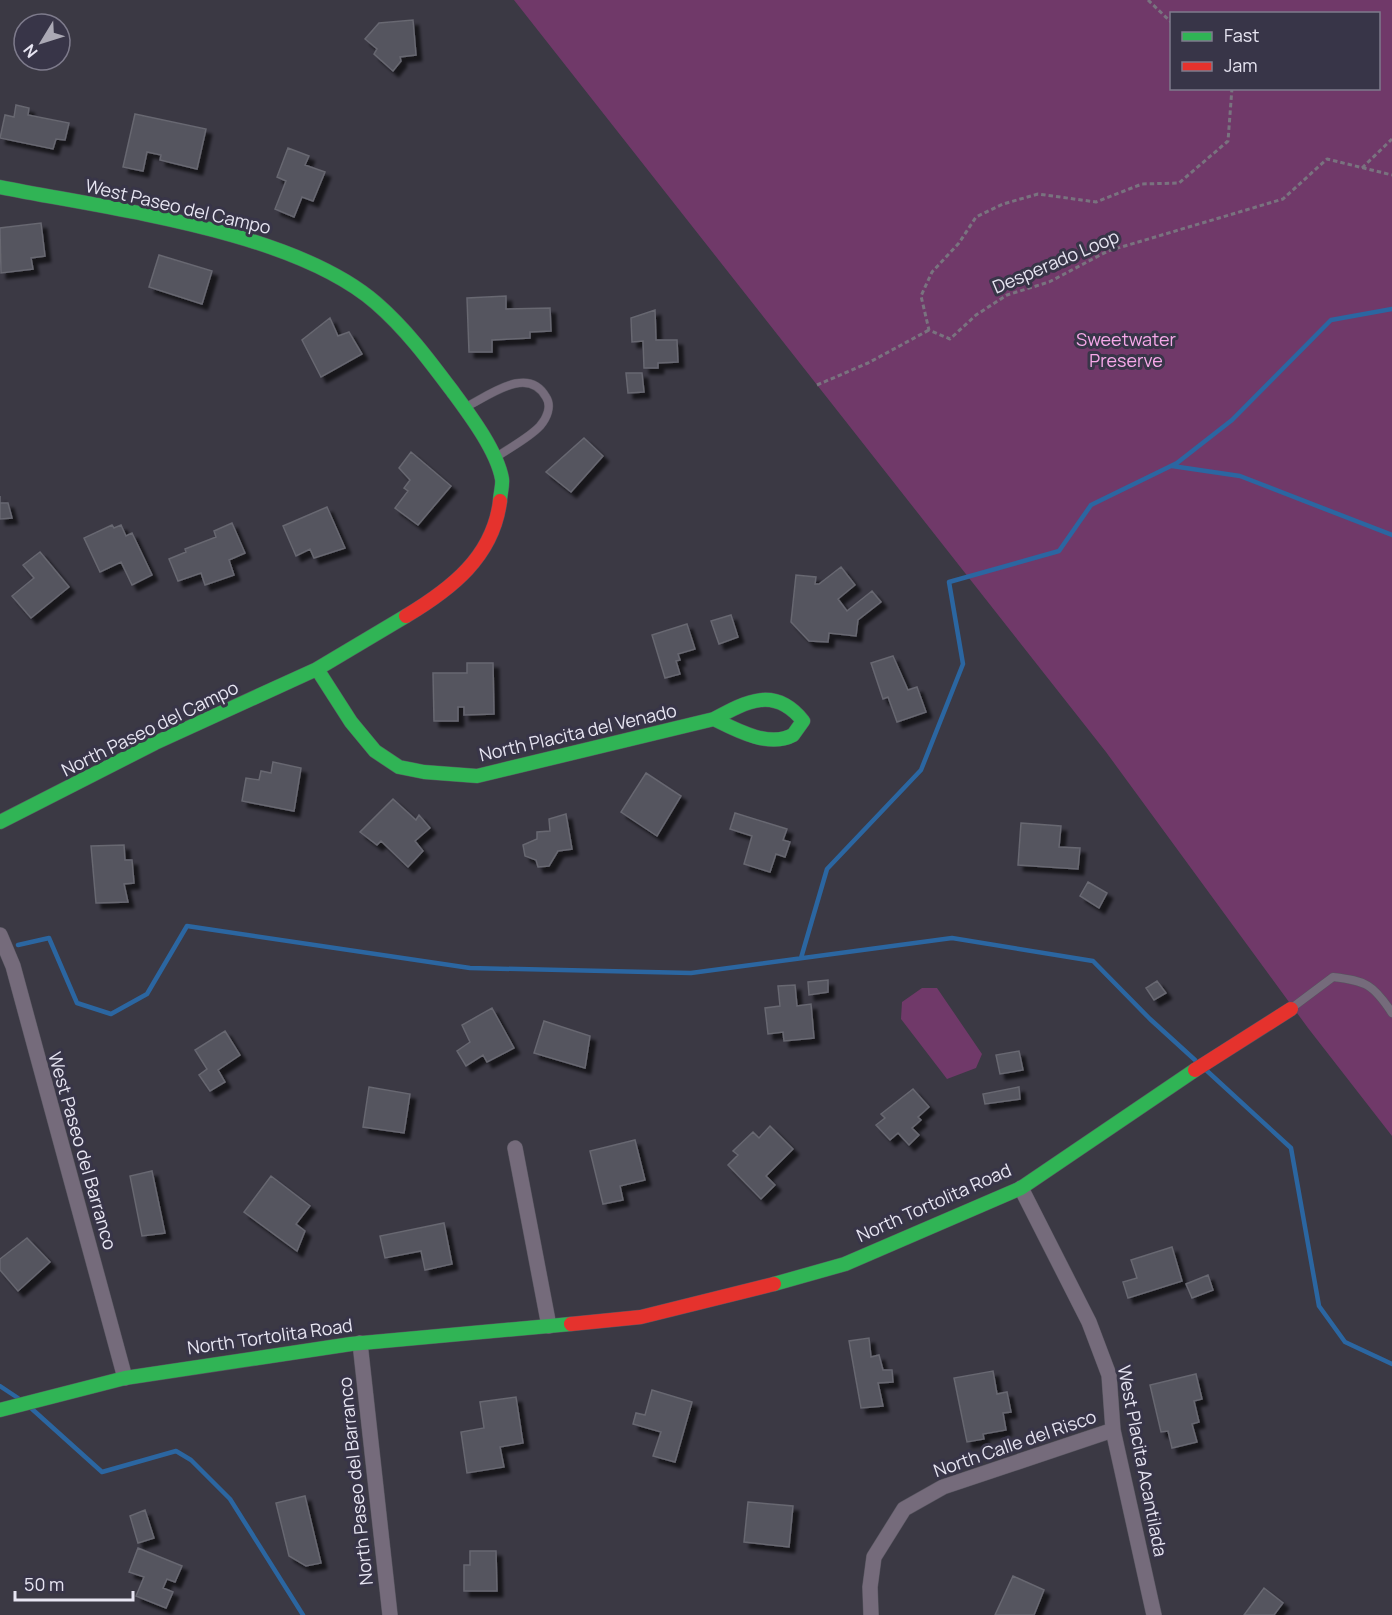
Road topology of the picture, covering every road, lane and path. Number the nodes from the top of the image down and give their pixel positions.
1 (1148, 0) edge
2 (1170, 21) edge
3 (1232, 90) edge
4 (1392, 139) edge
5 (1362, 168) junction
6 (1392, 175) edge
7 (0, 187) edge
8 (929, 330) junction
9 (817, 385) dead end
10 (465, 407) junction
11 (494, 459) junction
12 (317, 669) junction
13 (714, 719) junction
14 (0, 822) edge
15 (0, 934) edge
16 (1290, 1008) joint
17 (1392, 1013) edge
18 (515, 1148) dead end
19 (1021, 1188) junction
20 (549, 1326) junction
21 (360, 1343) junction
22 (125, 1378) junction
23 (0, 1410) edge
24 (1113, 1430) junction
25 (390, 1615) edge
26 (871, 1615) edge
27 (1154, 1615) edge

1 - 2 path
3 - 8 path
4 - 5 path
5 - 6 path, Desperado Loop
5 - 8 path, Desperado Loop
7 - 10 street, West Paseo del Campo
8 - 9 path
10 - 11 street, West Paseo del Campo
10 - 11 lane
11 - 12 street, West Paseo del Campo
12 - 13 street, North Placita del Venado
12 - 14 street, North Paseo del Campo
13 - 13 street, North Placita del Venado
15 - 22 street, West Paseo del Barranco
16 - 17 lane
16 - 19 street, North Tortolita Road
18 - 20 street
19 - 20 street, North Tortolita Road
19 - 24 street, West Placita Acantilada
20 - 21 street, North Tortolita Road
21 - 22 street, North Tortolita Road
21 - 25 street, North Paseo del Barranco
22 - 23 street, North Tortolita Road
24 - 26 street, North Calle del Risco
24 - 27 street, West Placita Acantilada

